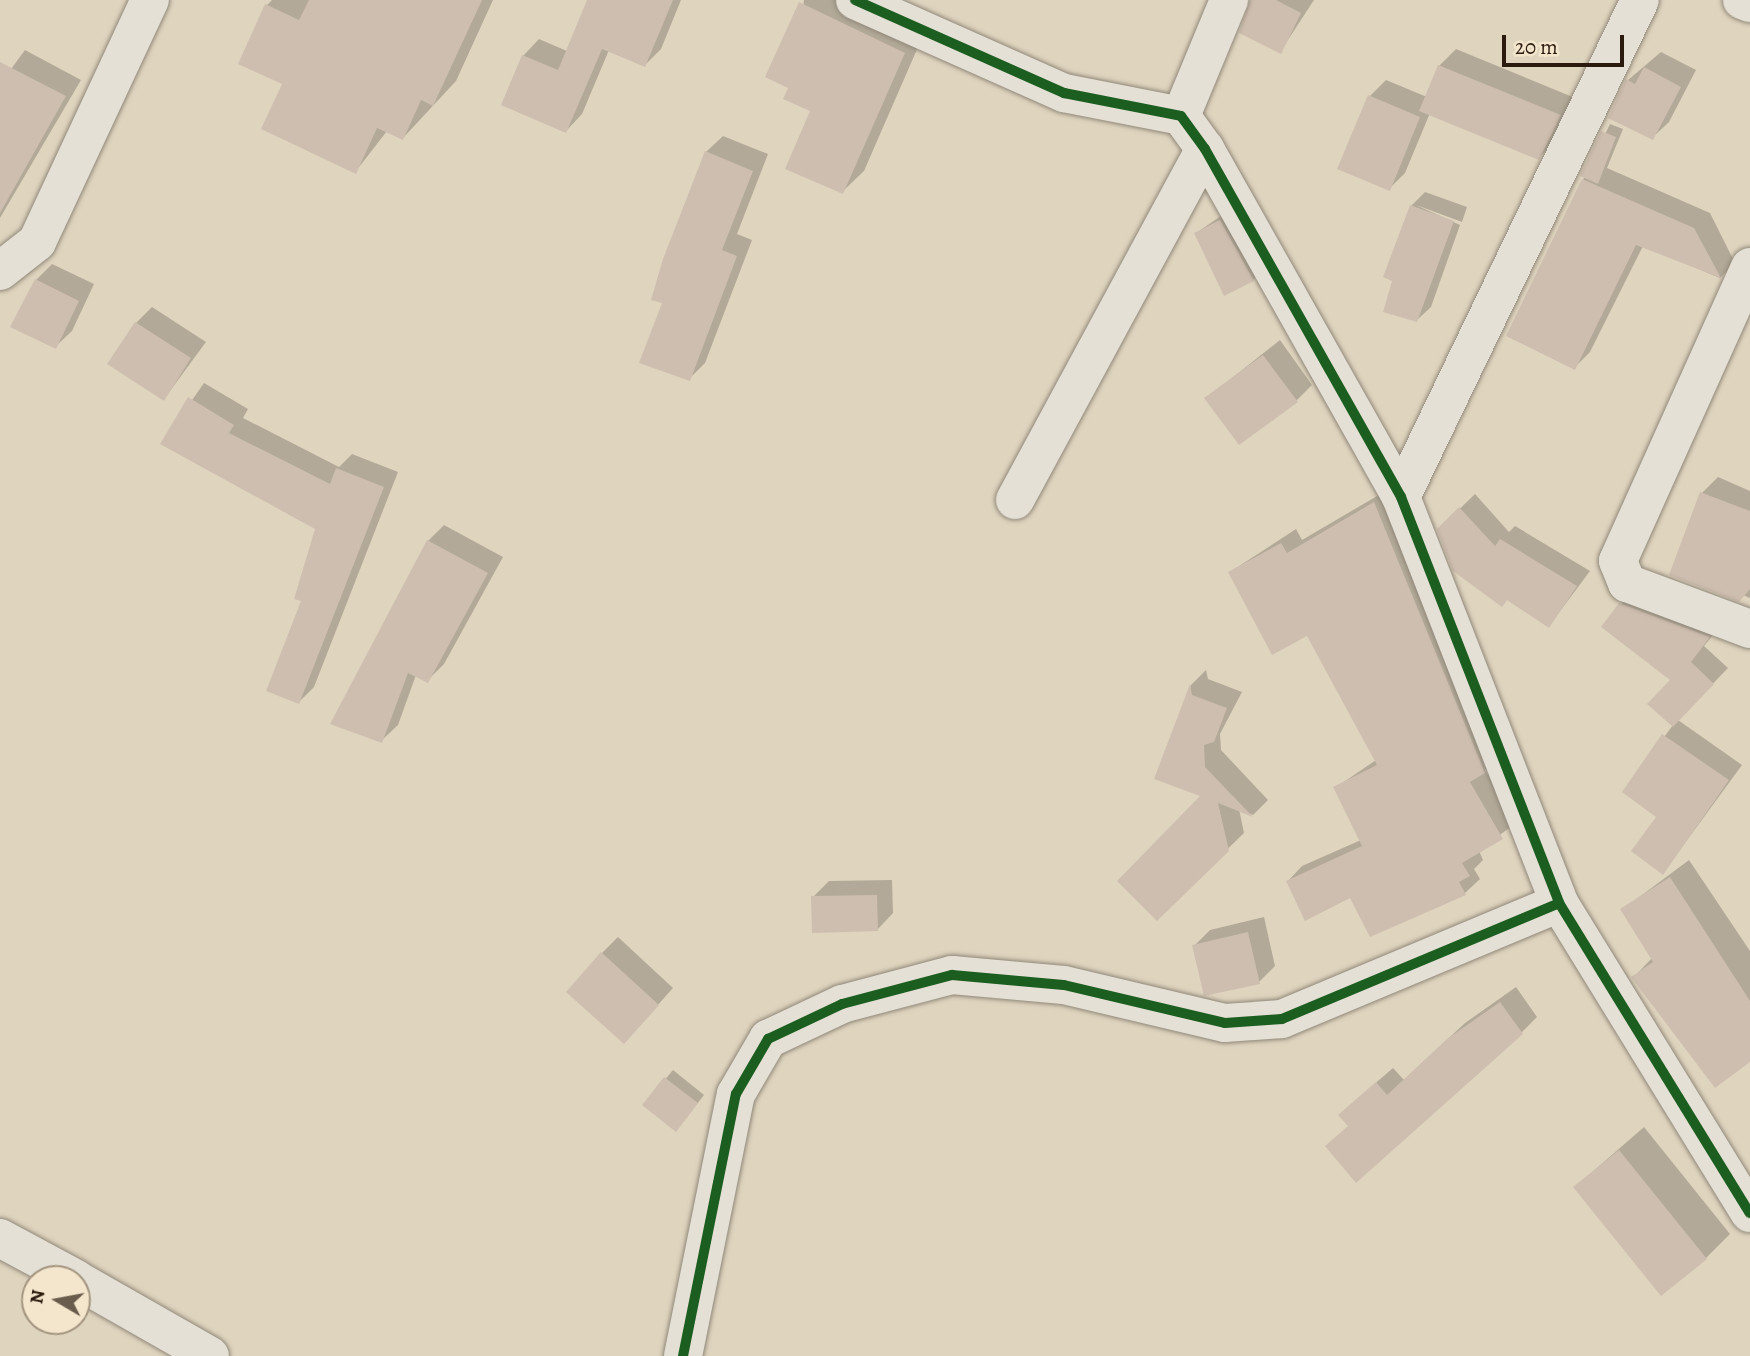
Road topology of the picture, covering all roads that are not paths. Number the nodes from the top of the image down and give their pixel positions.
1 (150, 0) edge
2 (855, 0) edge
3 (1229, 0) edge
4 (1640, 0) edge
5 (1742, 0) edge
6 (1750, 3) edge
7 (1181, 116) junction
8 (1205, 149) junction
9 (1750, 267) edge
10 (0, 271) edge
11 (1401, 497) junction
12 (1015, 500) dead end
13 (1750, 629) edge
14 (1559, 903) junction
15 (1750, 1213) edge
16 (0, 1238) edge
17 (50, 1265) edge
18 (91, 1288) edge
19 (209, 1356) edge
20 (682, 1356) edge

1 - 10 street
2 - 7 street
3 - 7 street
4 - 11 street
5 - 6 street
7 - 8 street
8 - 11 street
8 - 12 street
9 - 13 street
11 - 14 street
14 - 15 street
14 - 20 street
16 - 17 street
18 - 19 street

